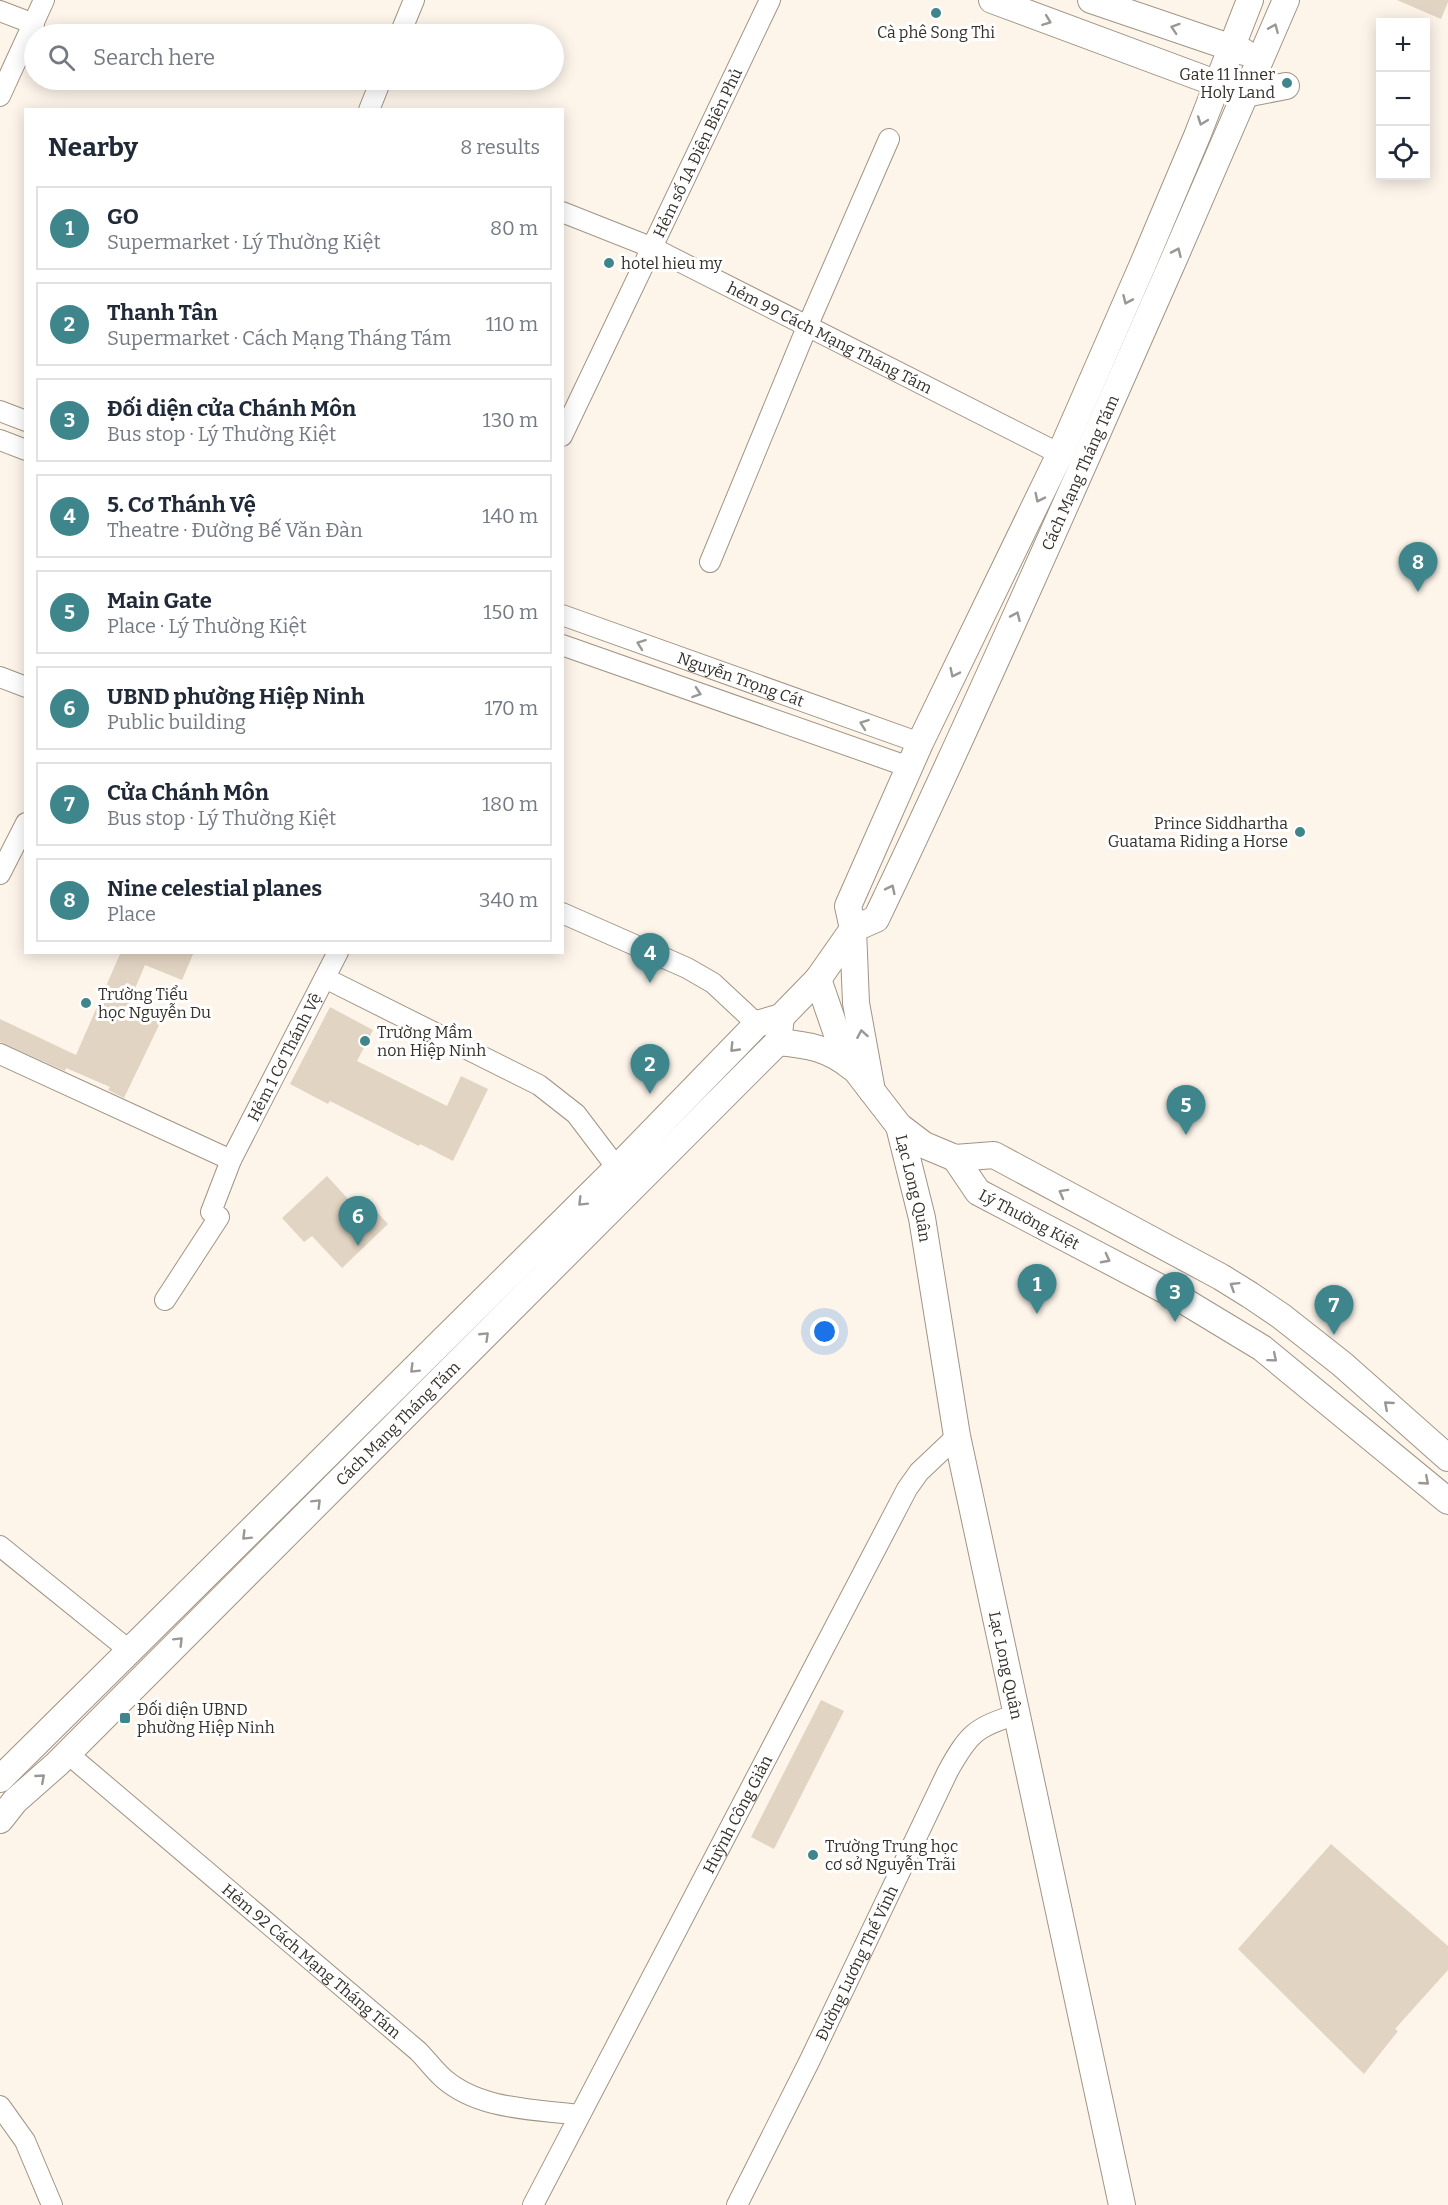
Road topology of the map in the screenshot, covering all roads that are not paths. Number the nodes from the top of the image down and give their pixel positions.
1 (44, 0) edge
2 (414, 0) edge
3 (771, 0) edge
4 (992, 0) edge
5 (1091, 0) edge
6 (1250, 0) edge
7 (1286, 0) edge
8 (0, 11) edge
9 (34, 24) joint
10 (404, 24) edge
11 (24, 45) edge
12 (1230, 46) junction
13 (1261, 59) junction
14 (1216, 84) junction
15 (377, 90) edge
16 (1245, 94) junction
17 (0, 96) edge
18 (370, 108) edge
19 (890, 139) dead end
20 (564, 213) edge
21 (652, 248) junction
22 (807, 327) junction
23 (0, 411) edge
24 (24, 420) edge
25 (564, 432) edge
26 (0, 440) edge
27 (24, 449) edge
28 (1060, 454) junction
29 (710, 562) dead end
30 (564, 616) edge
31 (969, 642) junction
32 (564, 646) edge
33 (999, 655) junction
34 (0, 677) edge
35 (24, 686) edge
36 (915, 755) junction
37 (949, 767) junction
38 (24, 827) edge
39 (0, 874) edge
40 (564, 914) edge
41 (853, 929) junction
42 (337, 954) edge
43 (325, 978) junction
44 (818, 979) junction
45 (772, 1028) junction
46 (0, 1054) edge
47 (855, 1069) junction
48 (872, 1092) junction
49 (898, 1126) junction
50 (955, 1158) junction
51 (231, 1160) junction
52 (617, 1168) junction
53 (165, 1300) dead end
54 (957, 1436) junction
55 (1448, 1458) edge
56 (1448, 1501) edge
57 (0, 1546) edge
58 (129, 1651) junction
59 (1016, 1715) junction
60 (67, 1753) junction
61 (0, 1779) edge
62 (5, 1804) edge
63 (0, 2106) edge
64 (579, 2115) junction
65 (52, 2205) edge
66 (533, 2205) edge
67 (737, 2205) edge
68 (1122, 2205) edge

1 - 9 street
2 - 10 street
3 - 21 street, Hẻm số 1A Điện Biên Phủ
4 -> 14 main road
12 -> 5 main road
6 - 12 main road, Cách Mạng Tháng Tám
13 -> 7 main road, Cách Mạng Tháng Tám
8 - 9 street
11 - 17 street
12 - 13 main road
12 - 14 main road, Cách Mạng Tháng Tám
13 - 16 main road, Cách Mạng Tháng Tám
13 - 16 main road
14 - 16 main road
14 -> 28 main road, Cách Mạng Tháng Tám
15 - 18 street
33 -> 16 main road, Cách Mạng Tháng Tám
19 - 22 street
20 - 21 street, hẻm 99 Cách Mạng Tháng Tám
21 - 22 street, hẻm 99 Cách Mạng Tháng Tám
21 - 25 street, Hẻm số 1A Điện Biên Phủ
22 - 28 street, hẻm 99 Cách Mạng Tháng Tám
22 - 29 street
23 - 24 street
26 - 27 street
28 -> 31 main road, Cách Mạng Tháng Tám
36 -> 30 street, Nguyễn Trọng Cát
31 - 33 main road
31 -> 36 main road, Cách Mạng Tháng Tám
32 -> 36 street
33 - 37 main road, Cách Mạng Tháng Tám
34 - 35 street
36 - 37 main road
36 - 41 main road, Cách Mạng Tháng Tám
41 -> 37 main road, Cách Mạng Tháng Tám
38 - 39 street
40 - 45 street
41 - 44 main road, Cách Mạng Tháng Tám
48 -> 41 main road, Lạc Long Quân
42 - 43 street, Hẻm 1 Cơ Thánh Vệ
43 - 51 street, Hẻm 1 Cơ Thánh Vệ
43 - 52 street
44 - 45 main road, Cách Mạng Tháng Tám
44 - 47 main road, Lạc Long Quân
45 - 47 main road
45 -> 52 main road, Cách Mạng Tháng Tám
60 -> 45 main road, Cách Mạng Tháng Tám
46 - 51 street
47 - 48 main road, Lạc Long Quân
48 - 49 main road, Lạc Long Quân
49 - 50 main road, Lạc Long Quân
49 - 54 main road, Lạc Long Quân
55 -> 50 main road
50 -> 56 main road, Lý Thường Kiệt
51 - 53 street, Hẻm 1 Cơ Thánh Vệ
52 -> 58 main road, Cách Mạng Tháng Tám
54 - 59 main road, Lạc Long Quân
54 - 64 street, Huỳnh Công Giản
57 - 58 street
58 - 61 main road, Cách Mạng Tháng Tám
59 - 67 street, Đường Lương Thế Vinh
59 - 68 main road, Lạc Long Quân
62 -> 60 main road, Cách Mạng Tháng Tám
60 - 64 street, Hẻm 92 Cách Mạng Tháng Tám
63 - 65 street
64 - 66 street, Huỳnh Công Giản

